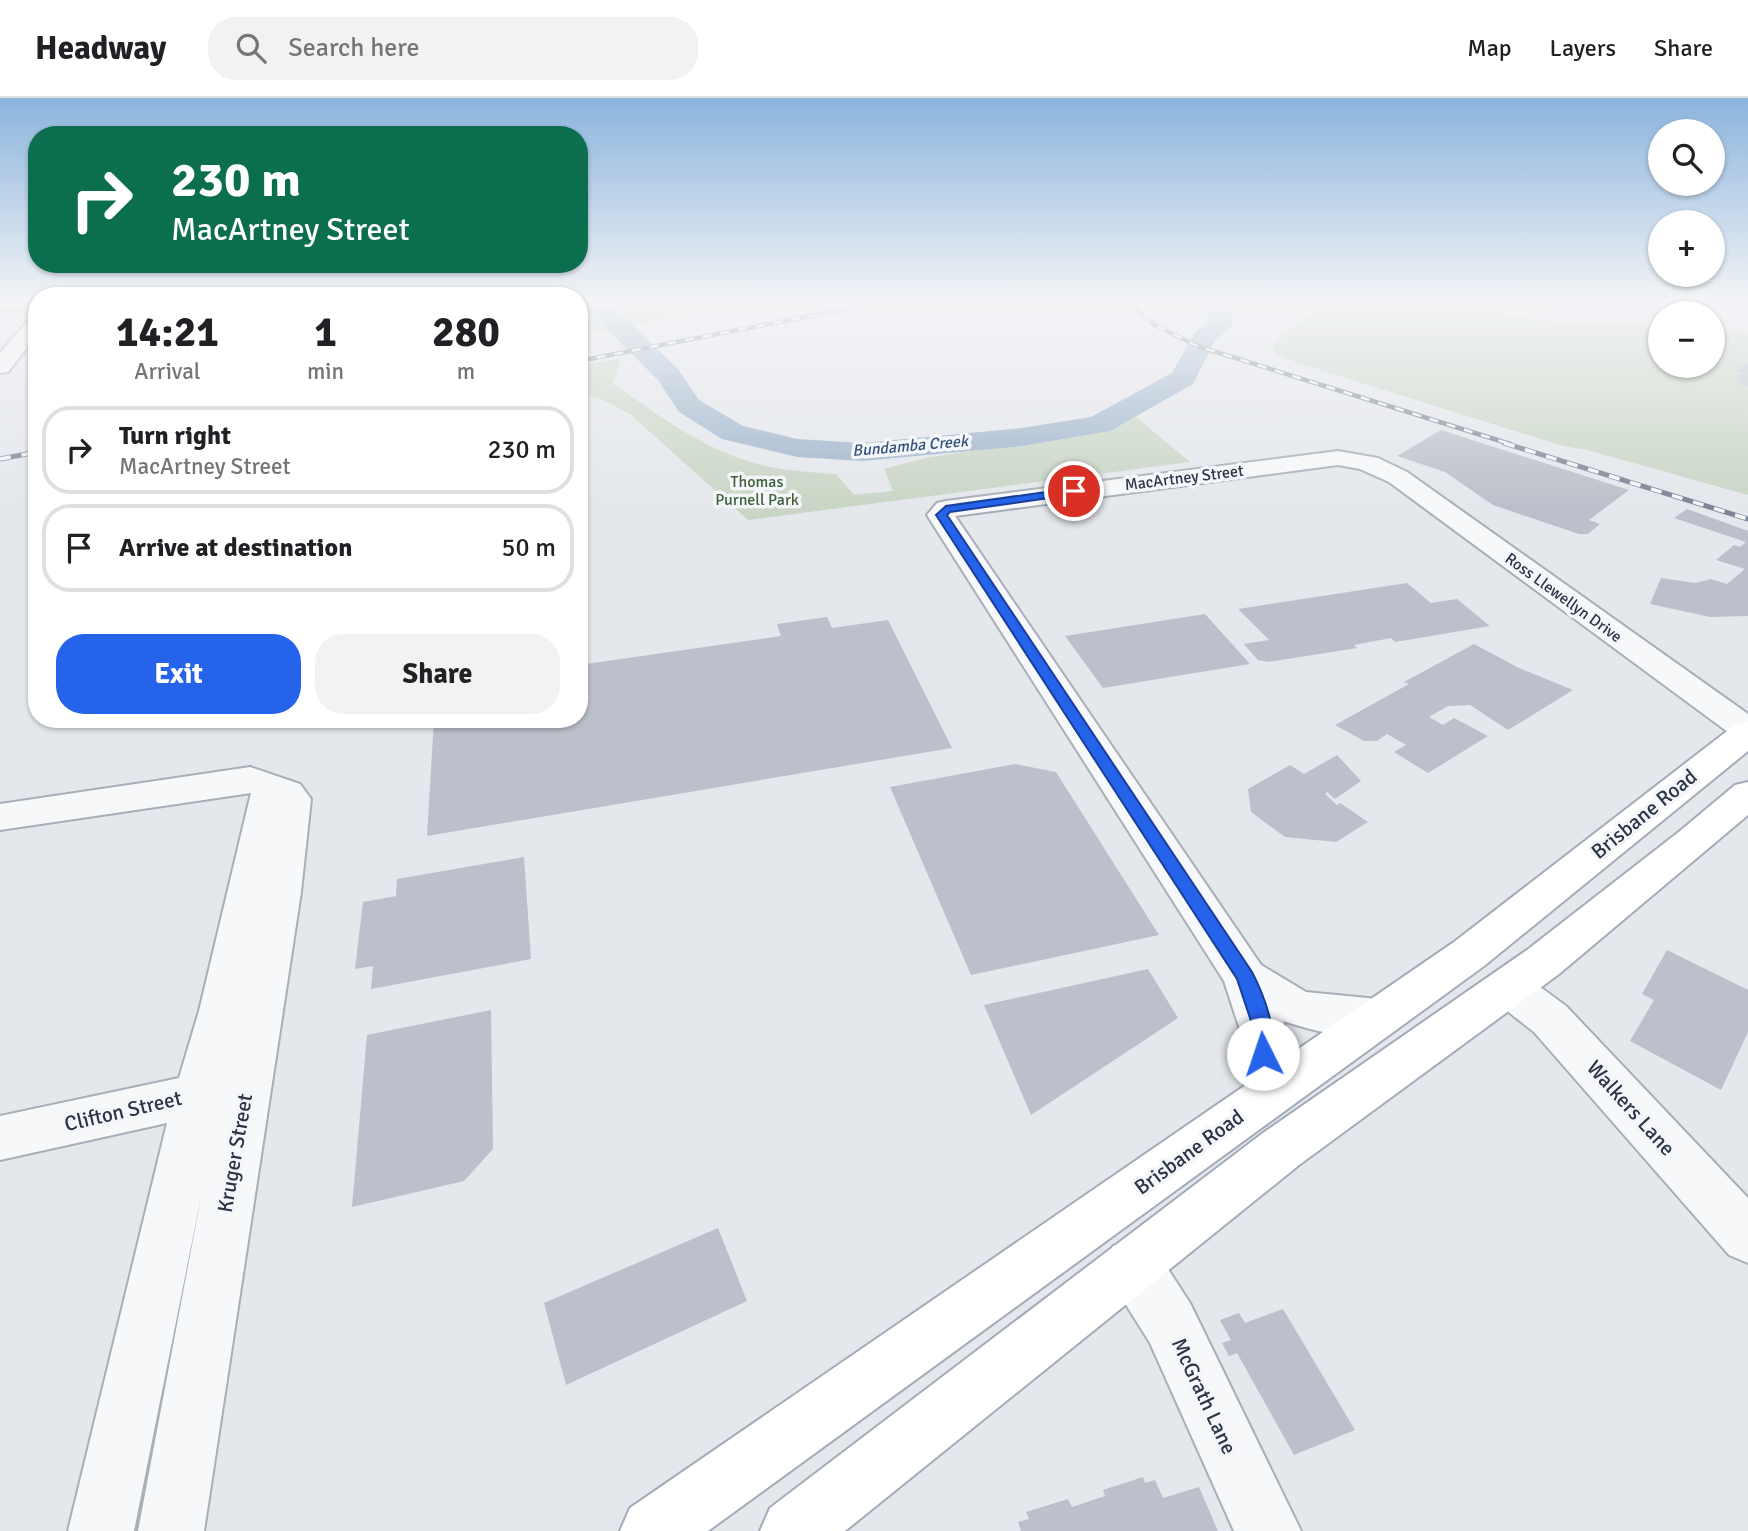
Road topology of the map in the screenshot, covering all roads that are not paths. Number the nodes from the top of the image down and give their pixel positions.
1 (1380, 466) joint
2 (1748, 731) edge
3 (1742, 805) edge
4 (0, 817) edge
5 (1245, 977) junction
6 (1508, 988) junction
7 (1378, 1018) junction
8 (223, 1089) junction
9 (1271, 1092) junction
10 (0, 1138) edge
11 (1748, 1237) edge
12 (1133, 1265) junction
13 (816, 1523) edge
14 (101, 1531) edge
15 (171, 1531) edge
16 (653, 1531) edge
17 (1268, 1531) edge

1 - 2 street, Ross Llewellyn Drive
1 - 5 street, MacArtney Street
2 - 7 main road, Brisbane Road
3 - 6 main road
4 - 8 street, Kruger Street
5 - 7 street
5 - 9 street
6 - 11 street, Walkers Lane
6 - 12 main road
7 - 9 main road, Brisbane Road
8 - 10 street, Clifton Street
8 - 14 street, Kruger Street
8 - 15 street, Kruger Street
9 - 16 main road, Brisbane Road
12 - 13 main road
12 - 17 street, McGrath Lane

